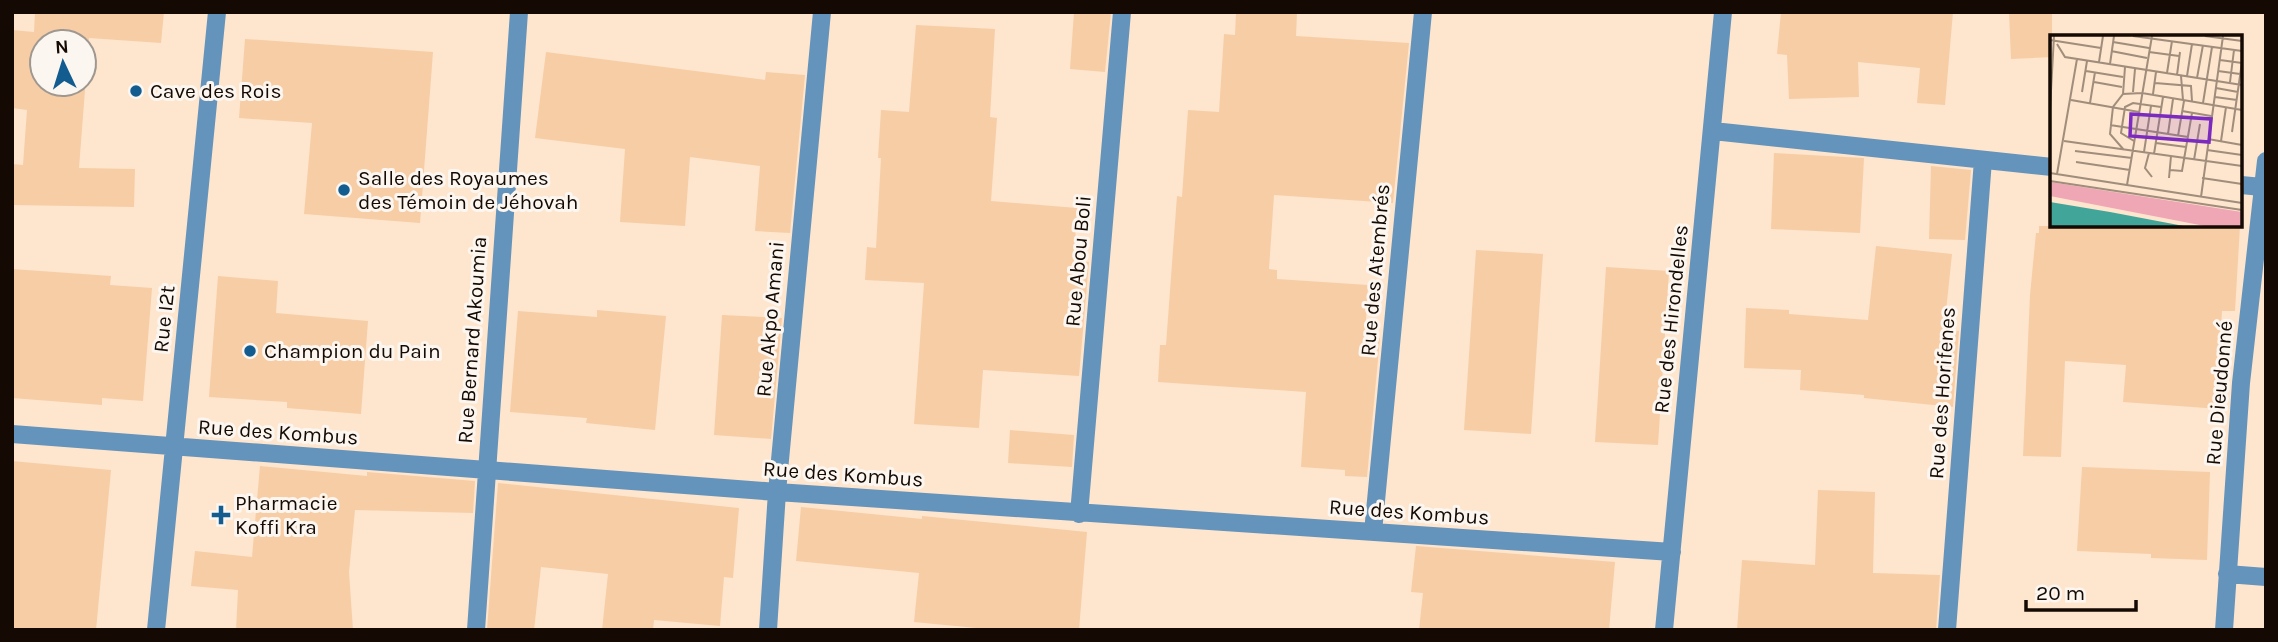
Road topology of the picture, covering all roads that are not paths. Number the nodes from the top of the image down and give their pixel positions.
1 (217, 12) edge
2 (519, 12) edge
3 (822, 12) edge
4 (1122, 12) edge
5 (1423, 12) edge
6 (1723, 12) edge
7 (1713, 131) junction
8 (1983, 160) junction
9 (2266, 160) edge
10 (2050, 167) edge
11 (2243, 185) edge
12 (2262, 187) junction
13 (12, 434) edge
14 (174, 447) junction
15 (486, 470) junction
16 (777, 492) junction
17 (1079, 514) junction
18 (1373, 532) junction
19 (1672, 552) junction
20 (2227, 574) junction
21 (2266, 577) edge
22 (156, 630) edge
23 (476, 630) edge
24 (768, 630) edge
25 (1664, 630) edge
26 (1947, 630) edge
27 (2224, 630) edge

1 - 14 street, Rue I2t
2 - 15 street, Rue Bernard Akoumia
3 - 16 street, Rue Akpo Amani
4 - 17 street, Rue Abou Boli
5 - 18 street, Rue des Atembrés
6 - 7 street, Rue des Hirondelles
7 - 8 street
7 - 19 street, Rue des Hirondelles
8 - 10 street
8 - 26 street, Rue des Horifenes
9 - 12 street, Rue Dieudonné
11 - 12 street
12 - 20 street, Rue Dieudonné
13 - 14 street, Rue des Kombus
14 - 15 street, Rue des Kombus
14 - 22 street, Rue I2t
15 - 16 street, Rue des Kombus
15 - 23 street, Rue Bernard Akoumia
16 - 17 street, Rue des Kombus
16 - 24 street, Rue Akpo Amani
17 - 18 street, Rue des Kombus
18 - 19 street, Rue des Kombus
19 - 25 street, Rue des Hirondelles
20 - 21 street
20 - 27 street, Rue Dieudonné

